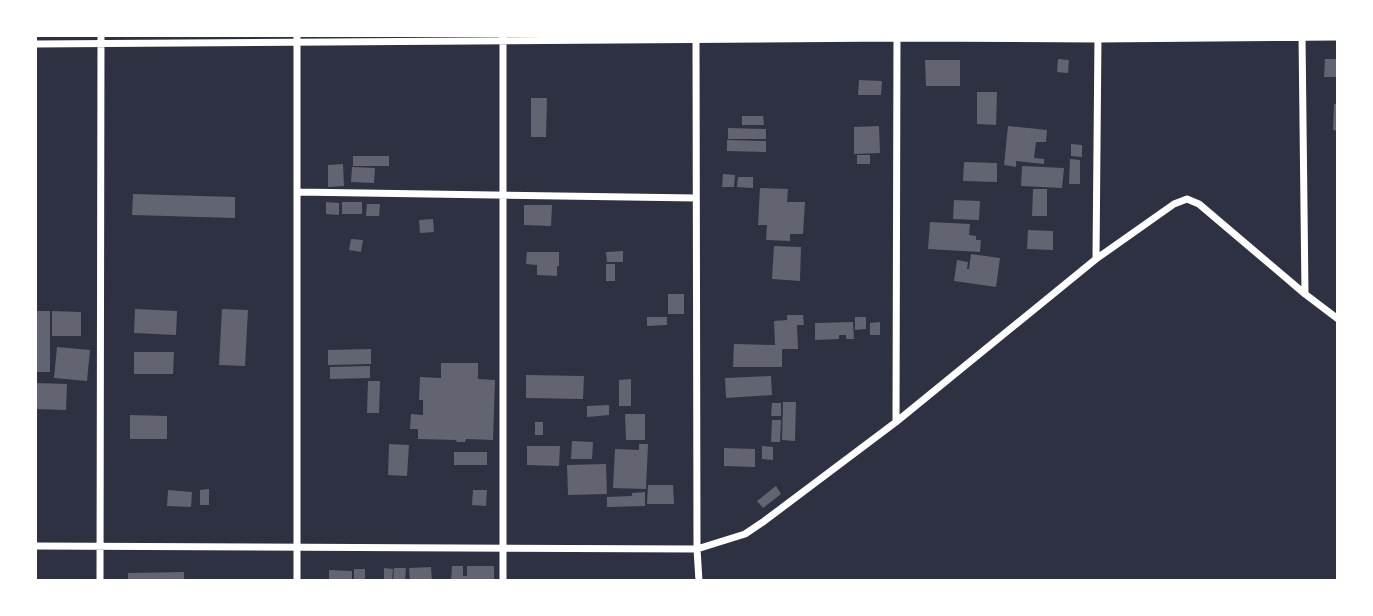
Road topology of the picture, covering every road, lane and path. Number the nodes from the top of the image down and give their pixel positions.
1 (897, 36) edge
2 (696, 37) edge
3 (1098, 37) edge
4 (1302, 37) edge
5 (1338, 37) edge
6 (297, 38) edge
7 (503, 38) edge
8 (101, 39) edge
9 (35, 44) edge
10 (297, 192) junction
11 (504, 195) junction
12 (696, 198) junction
13 (1096, 259) junction
14 (1305, 294) junction
15 (1338, 320) edge
16 (896, 422) junction
17 (35, 545) edge
18 (100, 546) junction
19 (297, 547) junction
20 (503, 547) junction
21 (697, 549) junction
22 (100, 581) edge
23 (297, 581) edge
24 (503, 581) edge
25 (699, 581) edge

1 - 2 street
1 - 3 street
1 - 16 street
2 - 7 street
2 - 12 street
3 - 4 street
3 - 13 street
4 - 5 street
4 - 14 street
6 - 7 street
6 - 8 street
6 - 10 street
7 - 11 street
8 - 9 street
8 - 18 street
10 - 11 street
10 - 19 street
11 - 12 street
11 - 20 street
12 - 21 street
13 - 14 street
13 - 16 street
14 - 15 street
16 - 21 street
17 - 18 street
18 - 19 street
18 - 22 street
19 - 20 street
19 - 23 street
20 - 21 street
20 - 24 street
21 - 25 street

